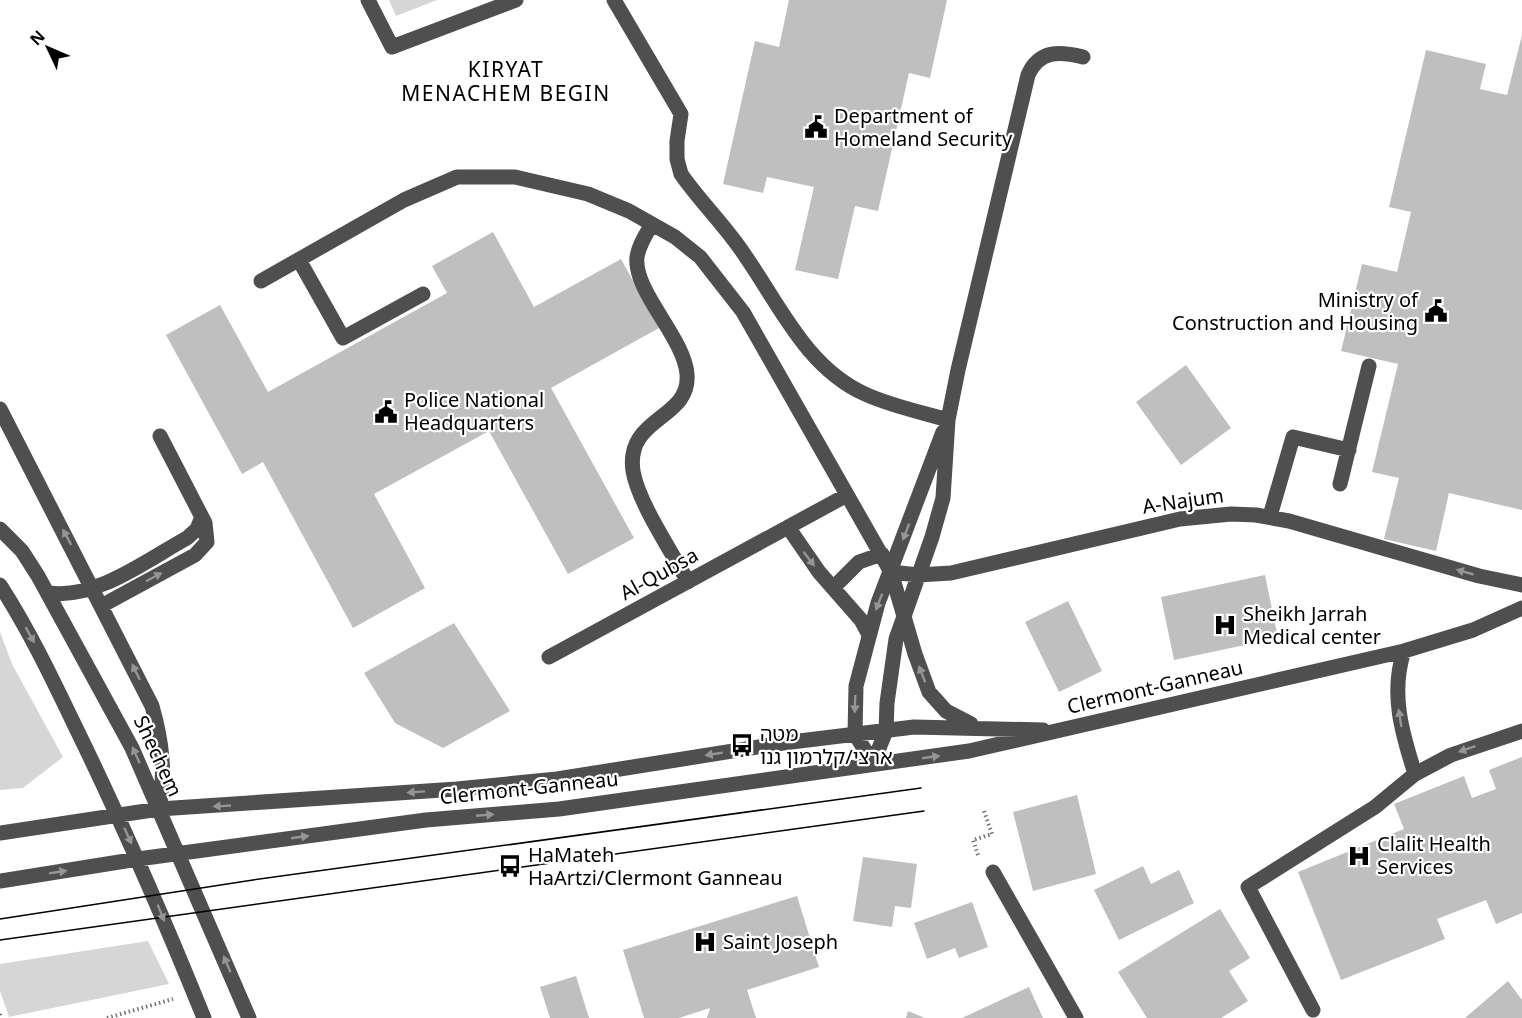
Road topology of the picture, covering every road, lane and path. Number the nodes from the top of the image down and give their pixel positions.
1 (368, 0) edge
2 (516, 0) edge
3 (614, 0) edge
4 (1083, 57) dead end
5 (652, 224) junction
6 (299, 260) junction
7 (261, 281) dead end
8 (423, 294) dead end
9 (1369, 366) dead end
10 (0, 408) edge
11 (948, 420) junction
12 (160, 436) dead end
13 (1349, 450) junction
14 (1340, 484) dead end
15 (921, 493) junction
16 (847, 495) junction
17 (943, 498) junction
18 (1270, 516) junction
19 (202, 517) junction
20 (788, 527) junction
21 (0, 529) edge
22 (882, 554) junction
23 (891, 572) junction
24 (918, 575) junction
25 (688, 582) junction
26 (0, 585) edge
27 (1522, 585) edge
28 (833, 588) junction
29 (94, 589) junction
30 (49, 593) junction
31 (103, 605) junction
32 (1522, 608) edge
33 (904, 612) junction
34 (1522, 614) edge
35 (1502, 618) junction
36 (868, 633) junction
37 (1404, 651) junction
38 (549, 657) dead end
39 (977, 727) junction
40 (1522, 730) edge
41 (886, 731) junction
42 (1061, 731) junction
43 (855, 735) junction
44 (873, 763) junction
45 (1415, 774) junction
46 (159, 809) junction
47 (984, 811) dead end
48 (117, 814) junction
49 (0, 832) edge
50 (180, 854) junction
51 (979, 858) dead end
52 (138, 859) junction
53 (993, 872) dead end
54 (0, 881) edge
55 (194, 993) junction
56 (1313, 1010) dead end
57 (108, 1018) edge
58 (204, 1018) edge
59 (249, 1018) edge
60 (1076, 1018) edge

1 - 2 street
3 - 11 street
4 - 11 street
5 - 6 street
5 - 16 street
5 - 25 street
6 - 7 street
6 - 8 street
9 - 13 street
29 -> 10 street
11 - 15 street
11 - 17 street
12 - 19 street
13 - 14 street
13 - 18 street
15 - 17 street
15 -> 23 street
16 - 20 street, Al-Qubsa
16 - 22 street
17 - 24 street
18 - 24 street, A-Najum
27 -> 18 street, A-Najum
19 - 29 street
31 -> 19 street
20 - 25 street, Al-Qubsa
20 -> 28 street
21 - 30 street, Shechem
22 - 23 street
22 - 28 street
23 - 24 street, A-Najum
23 - 33 street
23 -> 36 street
24 - 33 street
25 - 38 street, Al-Qubsa
26 -> 48 street
28 - 36 street
29 - 30 street
29 - 31 street
46 -> 30 street, Shechem
46 -> 31 street
32 - 35 street, Clermont-Ganneau
39 -> 33 street
33 - 41 street
34 - 35 street, Clermont-Ganneau
35 - 37 street, Clermont-Ganneau
36 -> 43 street
37 - 42 street, Clermont-Ganneau
45 -> 37 street
39 - 41 street, Clermont-Ganneau
39 - 42 street, Clermont-Ganneau
40 -> 45 street
41 - 43 street, Clermont-Ganneau
41 - 44 street
44 -> 42 street, Clermont-Ganneau
43 - 44 street
43 -> 46 street, Clermont-Ganneau
50 -> 44 street, Clermont-Ganneau
45 - 56 street
46 - 48 street, Clermont-Ganneau
46 - 50 street, Shechem
47 - 51 path
48 - 49 street, Clermont-Ganneau
48 -> 52 street
50 - 52 street, Clermont-Ganneau
59 -> 50 street, Shechem
54 -> 52 street, Clermont-Ganneau
52 -> 55 street
53 - 60 street
55 - 57 path
55 - 58 street

